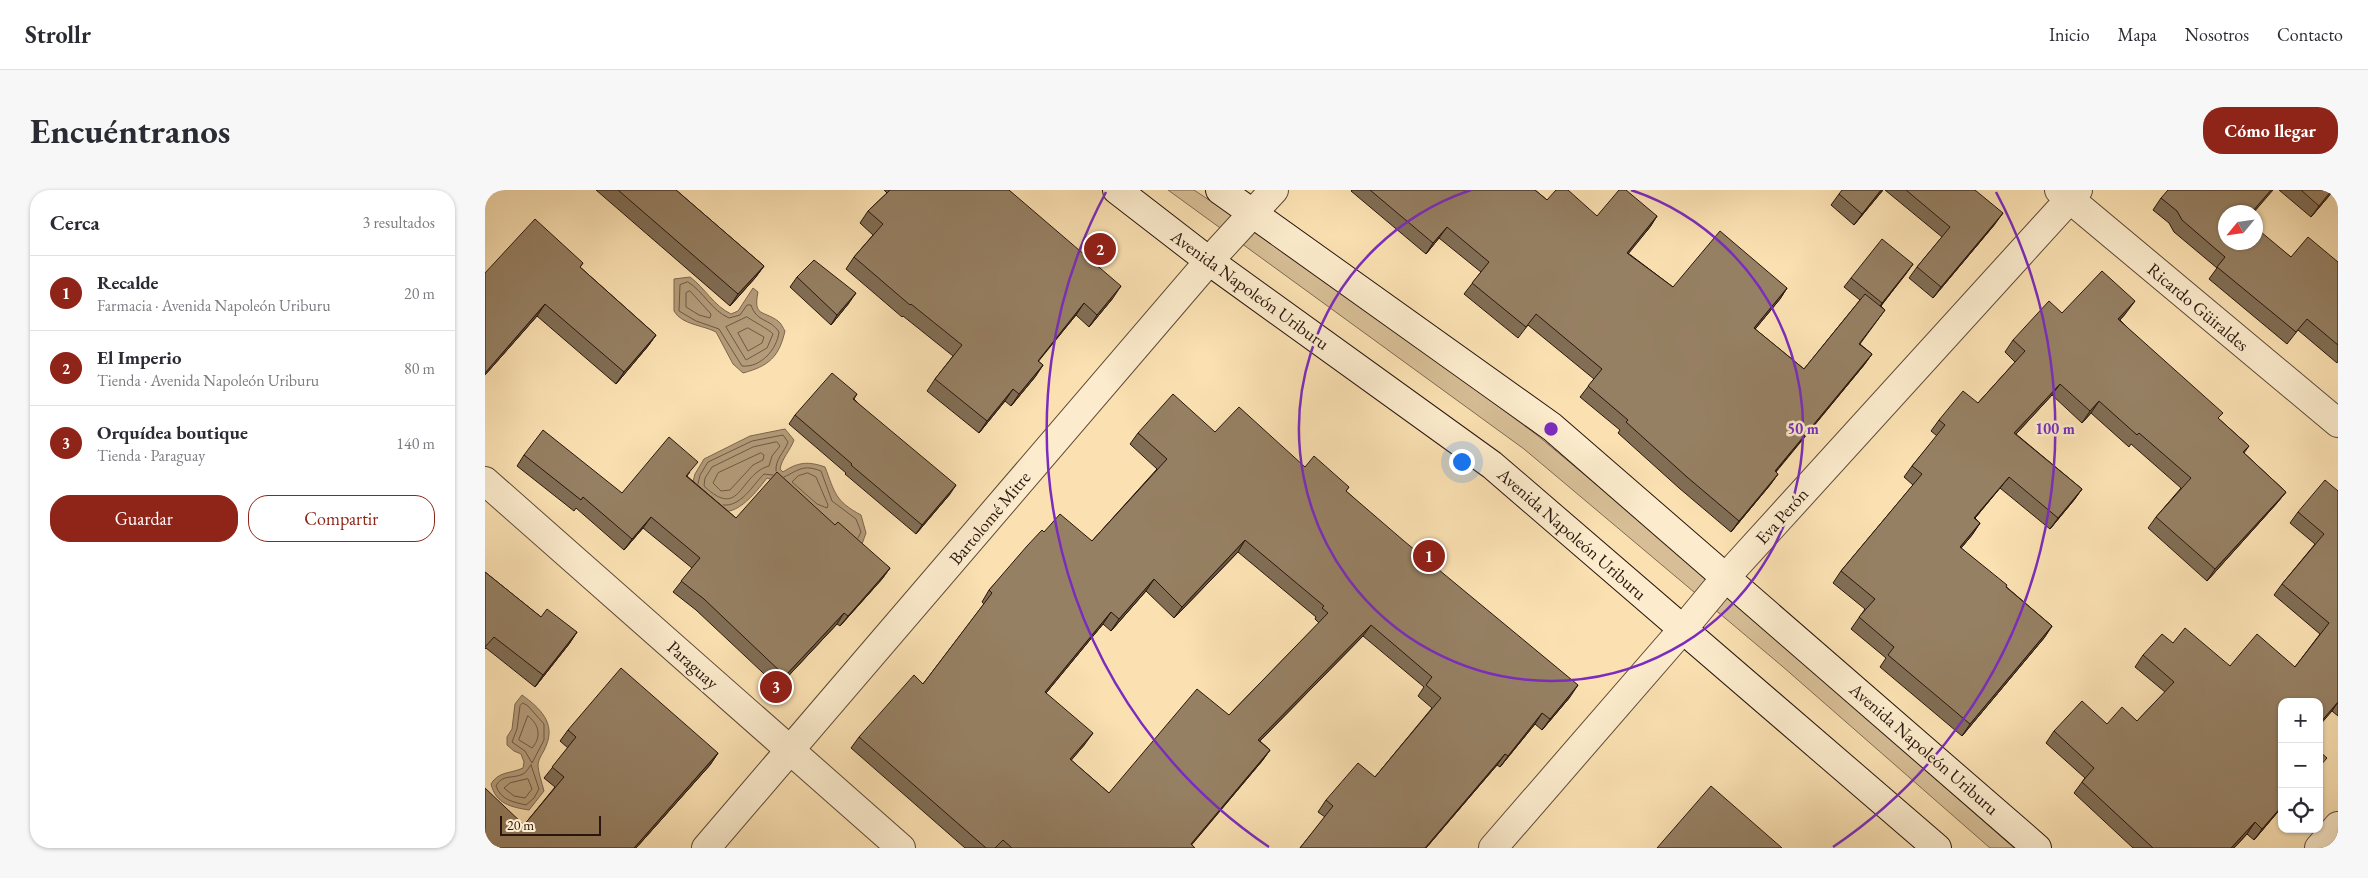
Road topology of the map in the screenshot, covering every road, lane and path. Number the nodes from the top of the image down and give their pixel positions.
1 (1117, 190) edge
2 (1220, 190) edge
3 (1274, 190) edge
4 (2069, 193) edge
5 (1254, 213) junction
6 (1209, 261) junction
7 (2338, 424) edge
8 (485, 481) edge
9 (1727, 577) junction
10 (1683, 629) junction
11 (790, 752) junction
12 (2338, 826) edge
13 (706, 848) edge
14 (901, 848) edge
15 (1493, 848) edge
16 (1937, 848) edge
17 (2037, 848) edge
18 (2319, 848) edge

1 - 6 street, Avenida Napoleón Uriburu
2 - 5 street, Avenida Napoleón Uriburu
3 - 5 street, Bartolomé Mitre
4 - 7 street, Ricardo Güiraldes
4 - 9 street, Eva Perón
5 - 6 street, Bartolomé Mitre
5 - 9 street, Avenida Napoleón Uriburu
6 - 10 street, Avenida Napoleón Uriburu
6 - 11 street, Bartolomé Mitre
8 - 11 street, Paraguay
9 - 10 street, Eva Perón
9 - 17 street, Avenida Napoleón Uriburu
10 - 15 street, Eva Perón
10 - 16 street, Avenida Napoleón Uriburu
11 - 13 street, Bartolomé Mitre
11 - 14 street, Paraguay
12 - 18 street

